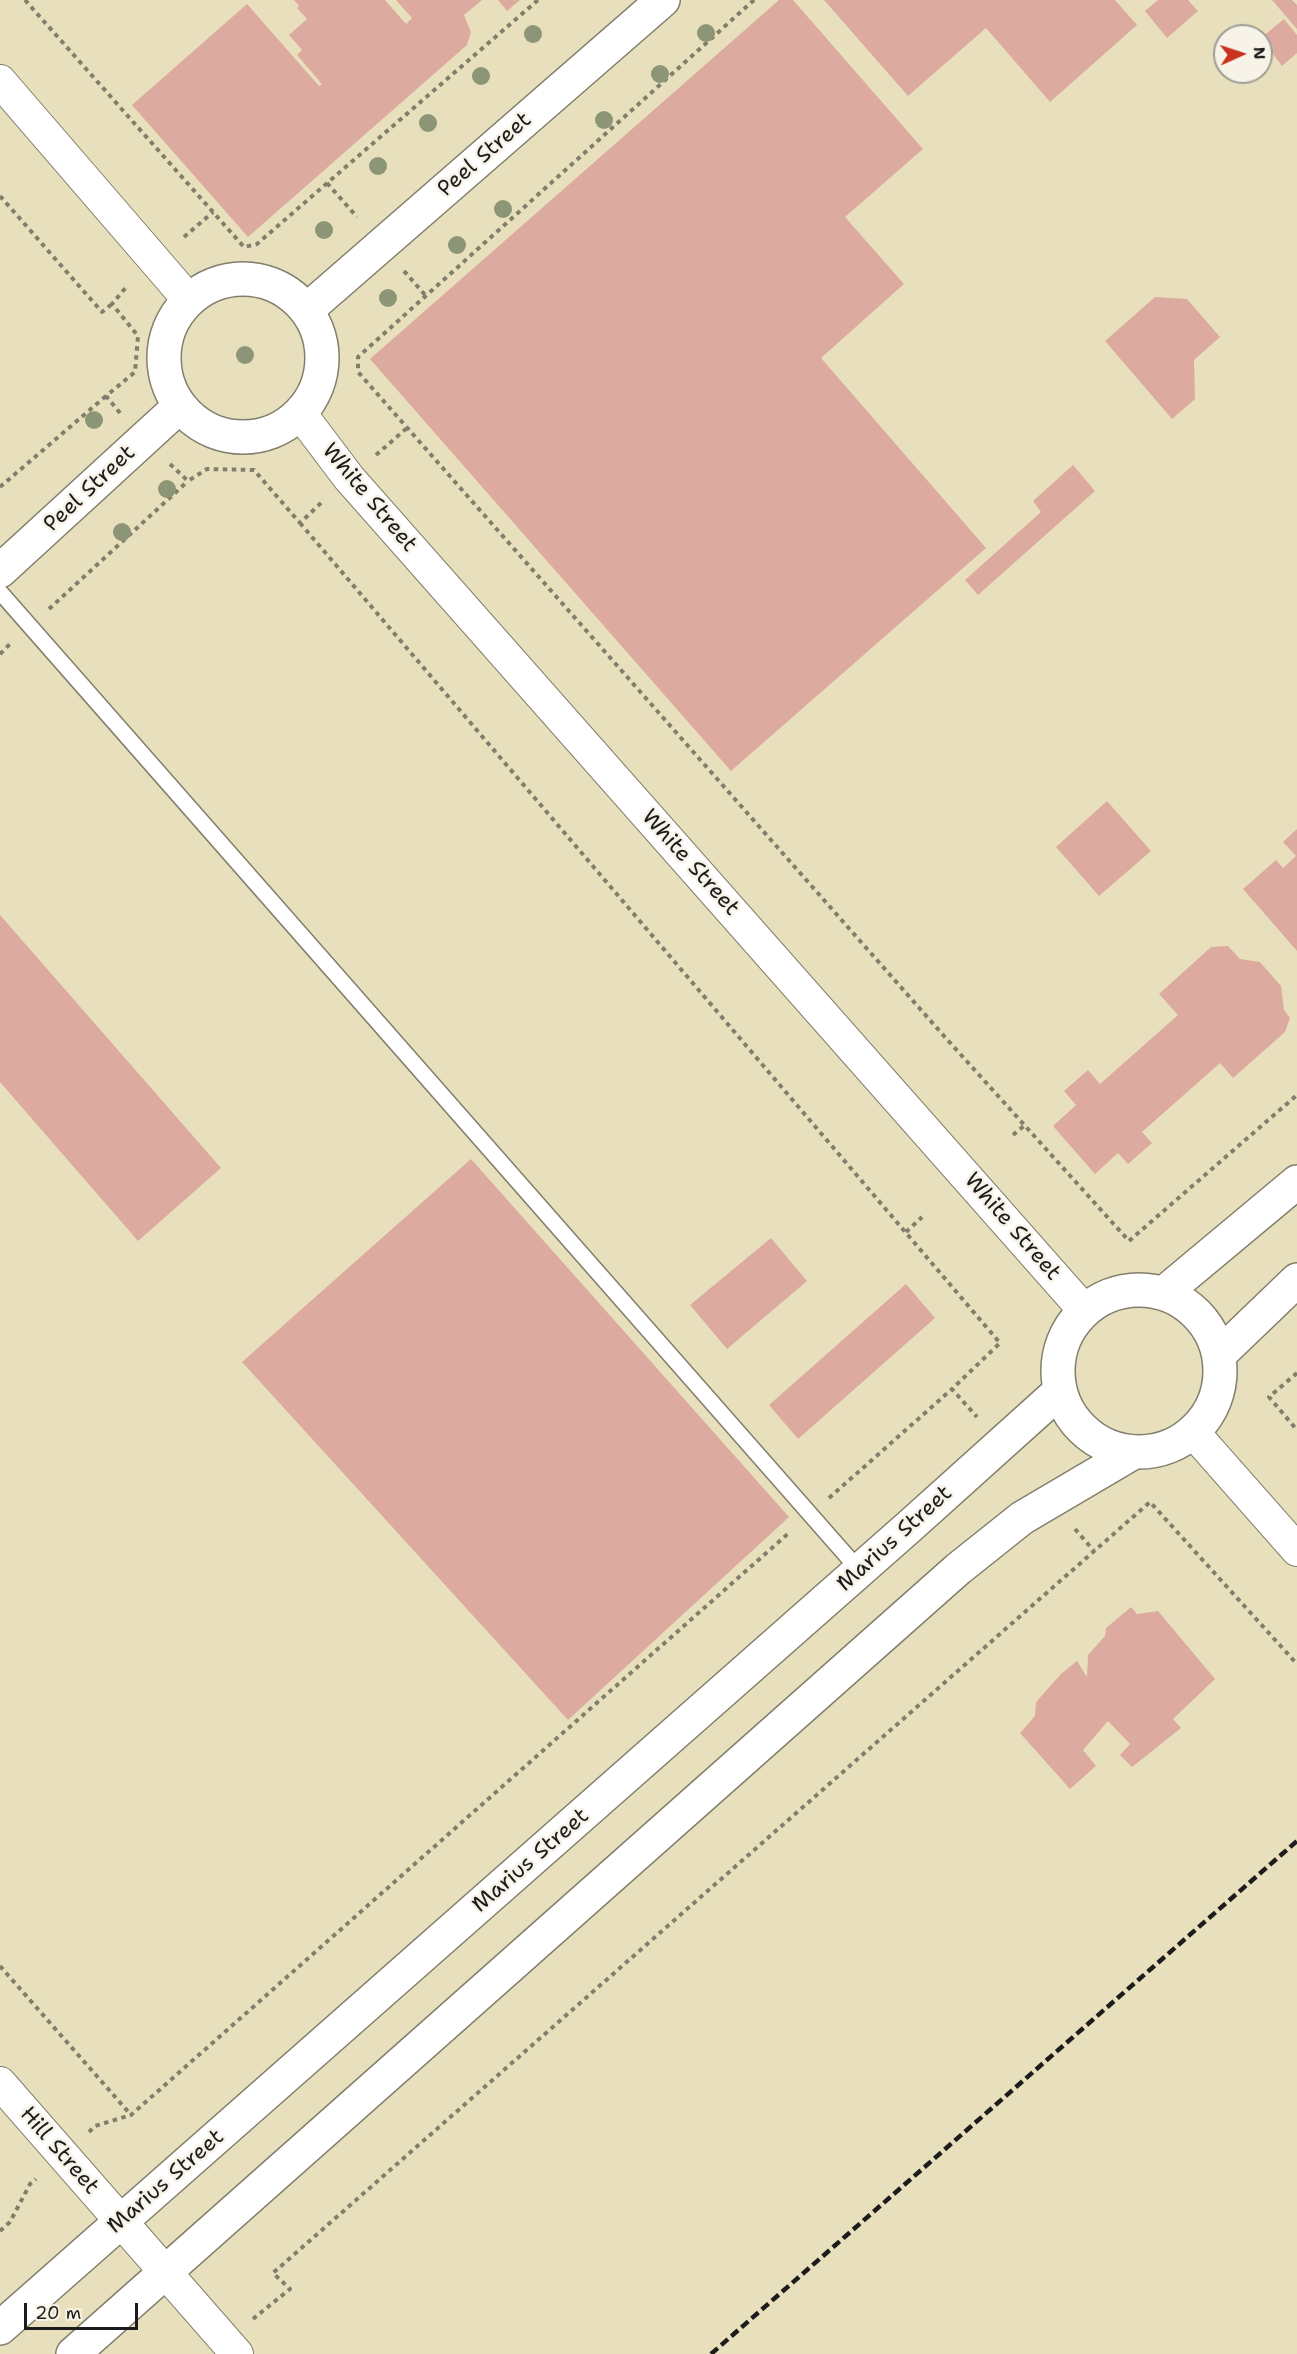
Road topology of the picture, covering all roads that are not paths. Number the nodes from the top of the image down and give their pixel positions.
1 (663, 0) edge
2 (0, 81) edge
3 (188, 299) junction
4 (308, 309) junction
5 (180, 406) junction
6 (300, 413) junction
7 (0, 572) edge
8 (0, 592) edge
9 (1297, 1182) edge
10 (1297, 1280) edge
11 (1164, 1293) junction
12 (1084, 1310) junction
13 (1219, 1355) junction
14 (1060, 1391) junction
15 (1193, 1432) junction
16 (1134, 1452) junction
17 (1297, 1550) edge
18 (860, 1571) junction
19 (0, 2083) edge
20 (121, 2222) junction
21 (165, 2272) junction
22 (0, 2328) edge
23 (232, 2348) edge
24 (73, 2354) edge

1 - 4 main road, Peel Street
2 - 3 street
3 - 4 main road
3 - 5 main road
4 - 6 main road
5 - 6 main road
5 - 7 main road, Peel Street
6 - 12 street, White Street
8 - 18 lane
9 - 11 main road
10 - 13 main road
11 - 12 main road
11 - 13 main road
12 - 14 main road
13 - 15 main road
14 - 16 main road
14 - 18 main road, Marius Street
15 - 16 main road
15 - 17 street
16 - 21 main road
18 - 20 main road, Marius Street
19 - 20 street, Hill Street
20 - 21 street, Hill Street
20 - 22 main road, Marius Street
21 - 23 street, Hill Street
21 - 24 main road

